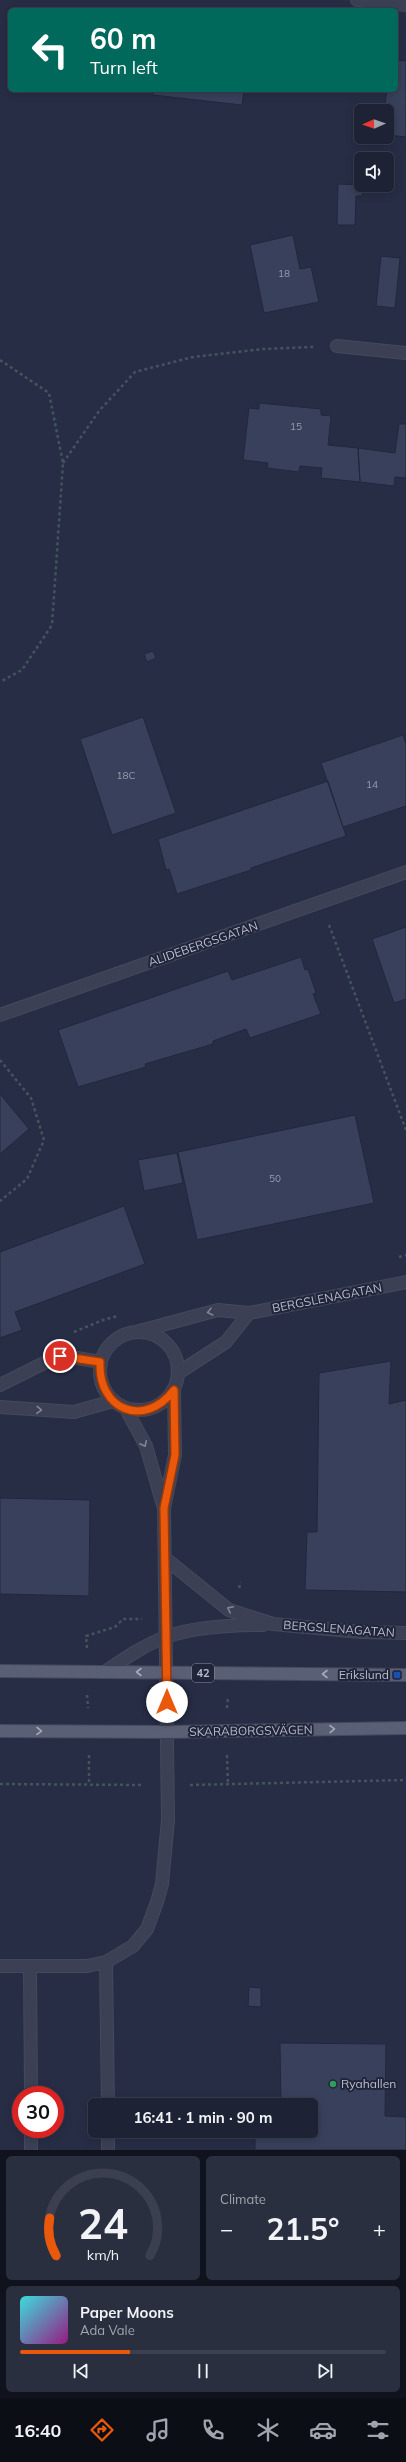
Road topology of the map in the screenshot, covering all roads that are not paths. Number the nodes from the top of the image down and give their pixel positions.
1 (357, 0) edge
2 (406, 5) edge
3 (338, 346) road end
4 (406, 353) edge
5 (406, 872) edge
6 (0, 1015) edge
7 (406, 1282) edge
8 (249, 1313) junction
9 (136, 1332) junction
10 (100, 1362) junction
11 (178, 1373) junction
12 (0, 1385) edge
13 (174, 1390) junction
14 (113, 1401) junction
15 (0, 1407) edge
16 (126, 1409) junction
17 (164, 1508) junction
18 (166, 1559) junction
19 (273, 1624) junction
20 (406, 1633) edge
21 (167, 1637) junction
22 (0, 1671) edge
23 (105, 1672) junction
24 (168, 1672) junction
25 (406, 1675) edge
26 (406, 1728) edge
27 (0, 1731) edge
28 (167, 1732) junction
29 (106, 1962) junction
30 (0, 1966) edge
31 (30, 1967) junction
32 (31, 2086) edge
33 (108, 2098) edge
34 (31, 2138) edge
35 (108, 2138) edge
36 (31, 2150) edge
37 (108, 2150) edge

1 - 2 street
3 - 4 street
5 - 6 street, ALIDEBERGSGATAN
7 - 8 street, BERGSLENAGATAN
8 -> 9 street, BERGSLENAGATAN
8 - 11 street
9 - 10 street
9 - 11 street
10 - 12 street
10 - 14 street
11 - 13 street
13 - 16 street
13 - 17 street
15 -> 14 street
14 - 16 street
16 -> 17 street
17 - 18 street
19 -> 18 street, BERGSLENAGATAN
18 - 21 street
19 - 20 street, BERGSLENAGATAN
19 - 21 street, BERGSLENAGATAN
21 - 23 street, BERGSLENAGATAN
21 - 24 street
22 - 23 main road, 42
24 -> 23 main road, 42
25 -> 24 main road, 42
24 - 28 street
28 -> 26 main road, SKARABORGSVÄGEN
27 -> 28 main road, SKARABORGSVÄGEN
28 - 29 street
29 - 31 street
29 - 33 street
30 - 31 street
31 - 32 street
34 - 36 street
35 - 37 street

